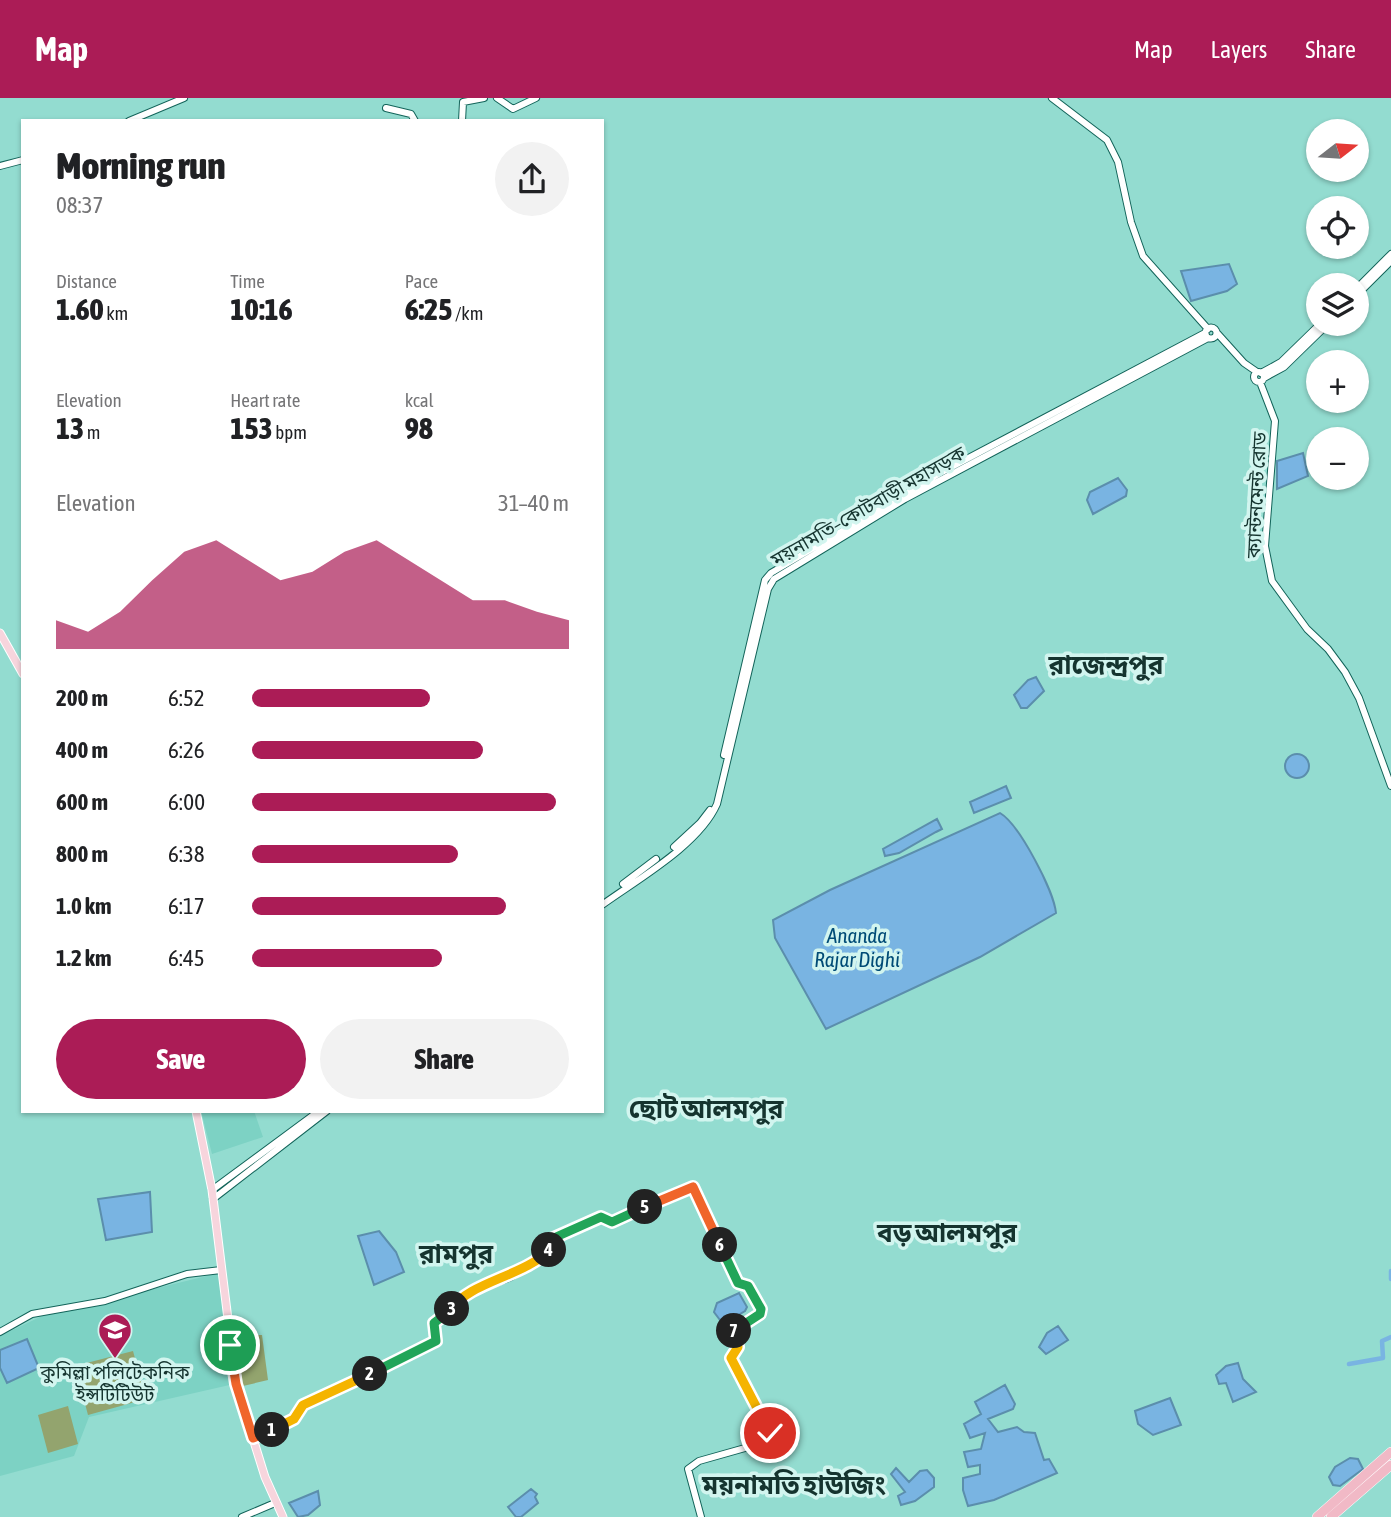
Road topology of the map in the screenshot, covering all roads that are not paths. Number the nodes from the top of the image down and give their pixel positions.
1 (184, 98) edge
2 (484, 98) edge
3 (497, 98) edge
4 (536, 98) edge
5 (1052, 98) edge
6 (386, 108) dead end
7 (135, 119) edge
8 (414, 119) edge
9 (462, 119) edge
10 (21, 161) edge
11 (0, 166) edge
12 (1391, 254) edge
13 (1391, 261) edge
14 (1369, 276) edge
15 (1369, 283) edge
16 (1210, 334) junction
17 (1308, 336) edge
18 (1316, 336) edge
19 (1259, 376) junction
20 (0, 633) edge
21 (21, 670) edge
22 (1391, 786) edge
23 (604, 901) edge
24 (196, 1113) edge
25 (316, 1113) edge
26 (324, 1113) edge
27 (212, 1190) junction
28 (213, 1199) junction
29 (221, 1270) junction
30 (0, 1332) edge
31 (253, 1438) junction
32 (1391, 1452) edge
33 (1391, 1465) edge
34 (275, 1503) junction
35 (242, 1517) edge
36 (283, 1517) edge
37 (701, 1517) edge
38 (1317, 1517) edge
39 (1331, 1517) edge

1 - 7 main road
2 - 9 main road
3 - 4 main road
5 - 16 main road
6 - 8 main road
10 - 11 main road
12 - 14 main road
13 - 15 main road
16 - 19 main road
16 - 23 main road, ময়নামতি–কোটবাড়ী মহাসড়ক
17 - 19 main road
18 - 19 main road
19 - 22 main road, ক্যান্টনমেন্ট রোড
20 - 21 main road
24 - 27 main road
25 - 27 main road
26 - 28 main road
27 - 28 main road
28 - 29 main road
29 - 30 main road
29 - 31 main road
31 - 34 main road
31 - 37 main road
32 - 38 highway
33 - 39 highway
34 - 35 main road
34 - 36 main road

